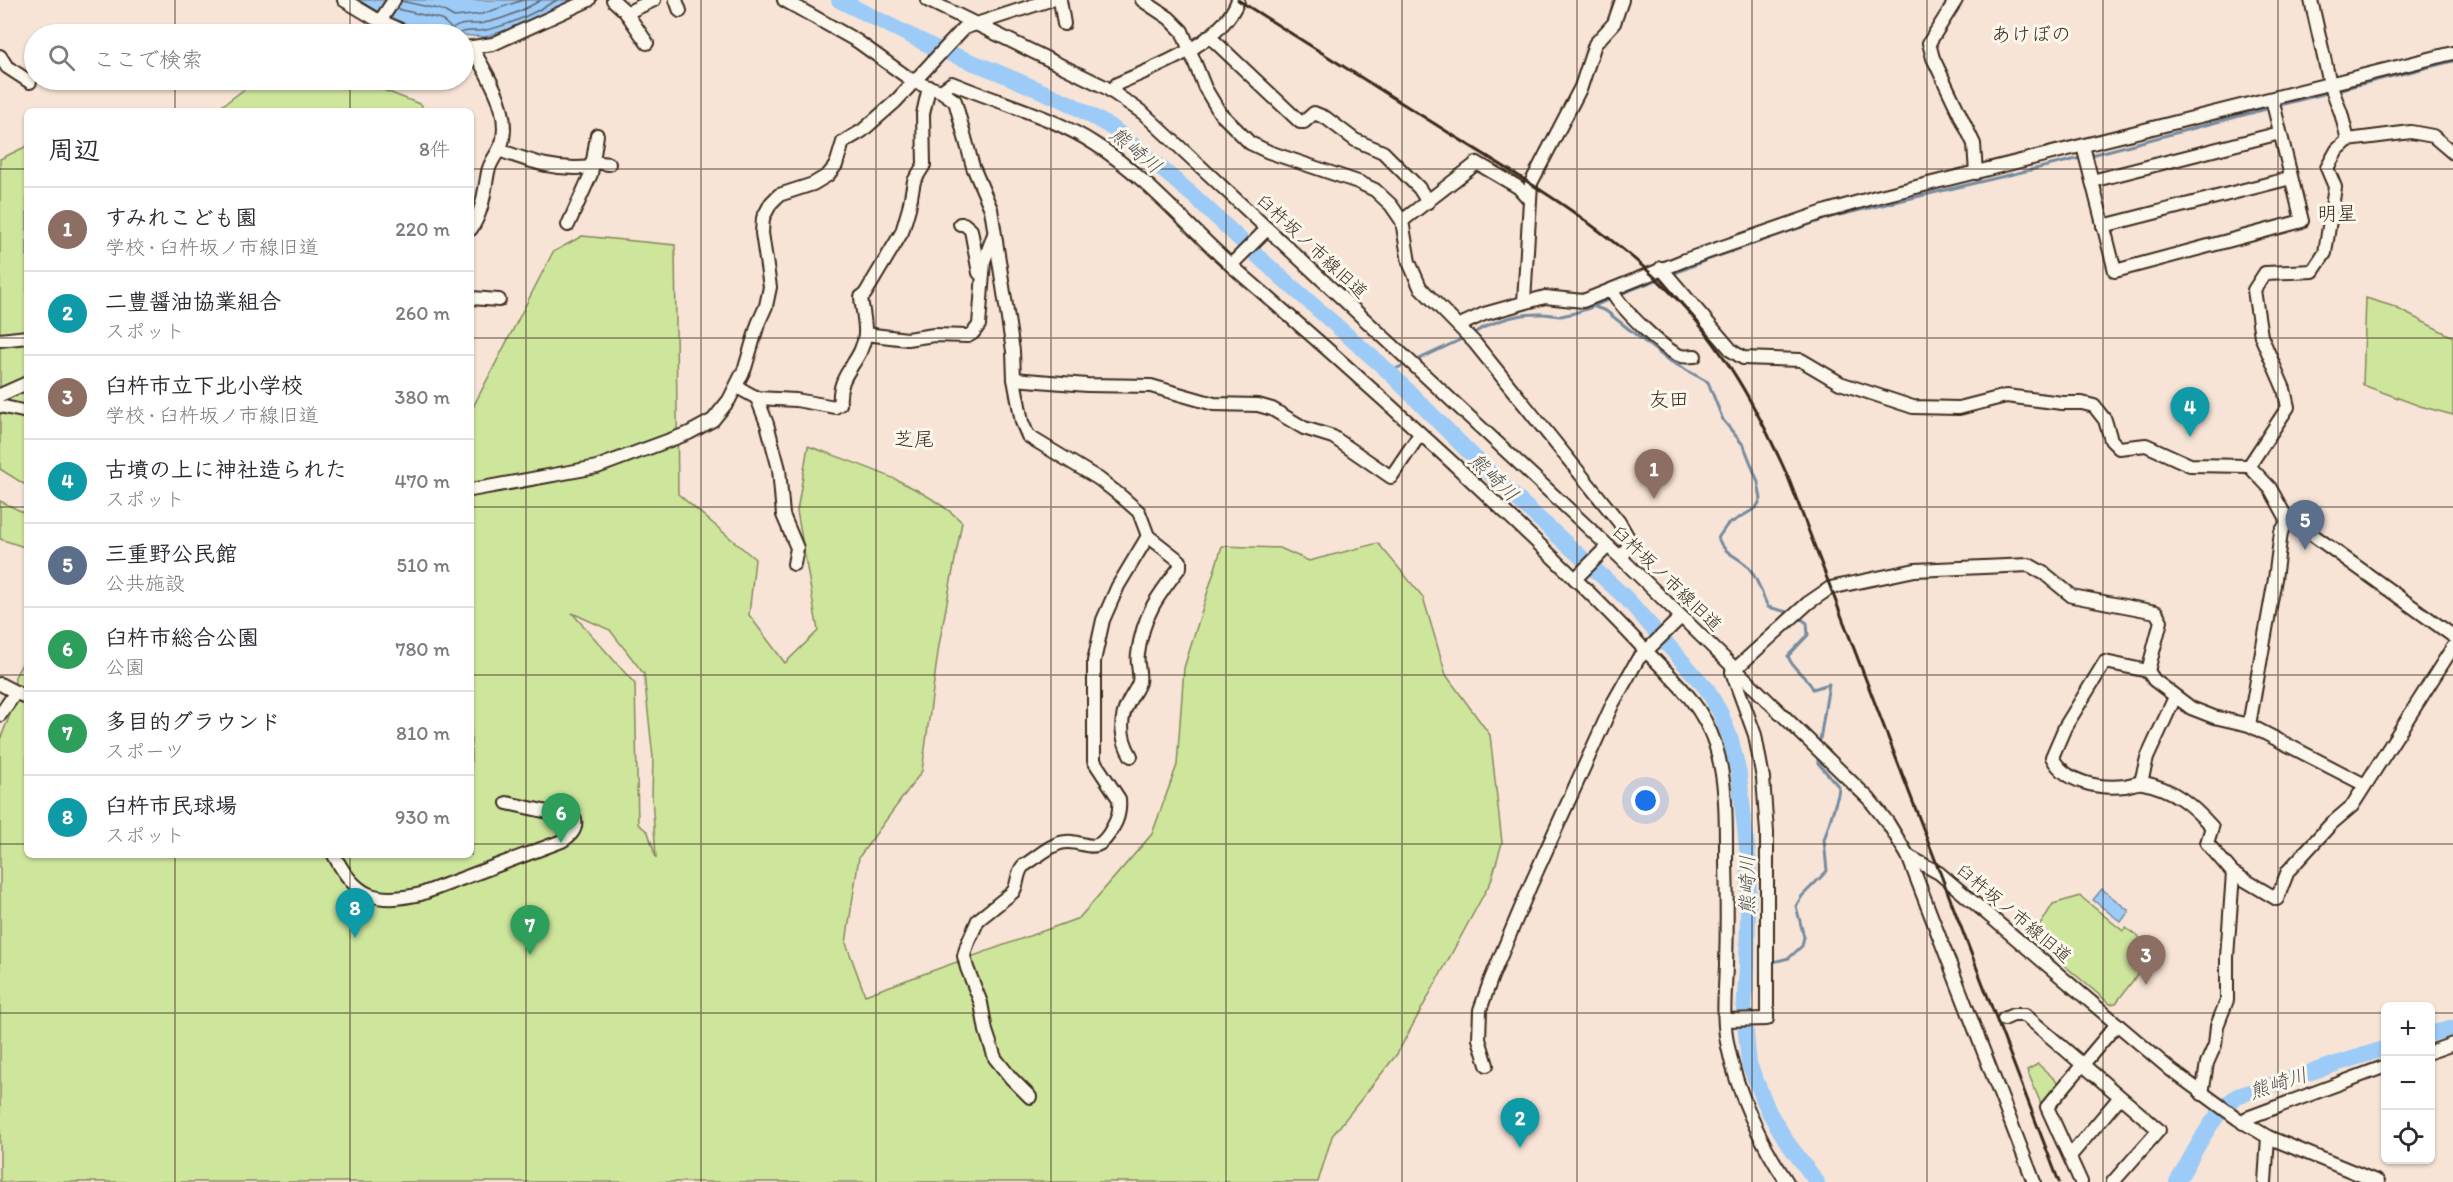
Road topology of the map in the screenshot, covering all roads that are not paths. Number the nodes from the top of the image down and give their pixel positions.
1 (345, 0) edge
2 (394, 0) edge
3 (589, 0) edge
4 (613, 0) edge
5 (654, 0) edge
6 (784, 0) edge
7 (927, 0) edge
8 (1142, 0) edge
9 (1238, 0) edge
10 (1622, 0) edge
11 (1956, 0) edge
12 (2311, 0) edge
13 (1057, 1) edge
14 (626, 13) junction
15 (382, 19) junction
16 (392, 24) edge
17 (1064, 24) dead end
18 (969, 26) junction
19 (1209, 36) junction
20 (647, 43) dead end
21 (474, 47) edge
22 (1190, 50) junction
23 (2453, 53) edge
24 (0, 56) edge
25 (474, 58) edge
26 (918, 77) junction
27 (24, 78) edge
28 (935, 89) junction
29 (2332, 89) junction
30 (1112, 92) junction
31 (2273, 104) junction
32 (2280, 133) junction
33 (597, 135) dead end
34 (2348, 140) junction
35 (499, 150) junction
36 (2085, 152) junction
37 (2453, 153) edge
38 (592, 164) junction
39 (609, 164) dead end
40 (1976, 173) junction
41 (2291, 178) junction
42 (2092, 181) junction
43 (1529, 199) junction
44 (1428, 202) junction
45 (1402, 221) junction
46 (474, 224) edge
47 (960, 224) dead end
48 (568, 225) dead end
49 (2103, 226) junction
50 (1265, 231) junction
51 (994, 234) junction
52 (1232, 264) junction
53 (1665, 273) junction
54 (982, 282) junction
55 (1613, 294) junction
56 (474, 298) edge
57 (499, 300) dead end
58 (1524, 302) junction
59 (1462, 327) junction
60 (865, 334) junction
61 (24, 337) edge
62 (0, 340) edge
63 (1695, 356) dead end
64 (1014, 379) junction
65 (24, 384) edge
66 (737, 387) junction
67 (0, 395) edge
68 (757, 398) junction
69 (0, 406) edge
70 (24, 411) edge
71 (1420, 435) junction
72 (2249, 466) junction
73 (474, 489) edge
74 (2288, 521) junction
75 (1148, 536) junction
76 (1605, 549) junction
77 (1622, 559) junction
78 (794, 564) dead end
79 (1576, 577) junction
80 (1678, 620) junction
81 (2453, 636) edge
82 (2453, 647) edge
83 (1646, 651) junction
84 (1734, 668) junction
85 (2148, 671) junction
86 (0, 684) edge
87 (22, 695) edge
88 (2175, 697) junction
89 (0, 715) edge
90 (2249, 725) junction
91 (1131, 756) dead end
92 (2141, 782) junction
93 (2365, 785) junction
94 (507, 803) dead end
95 (1908, 856) junction
96 (336, 858) edge
97 (2233, 873) junction
98 (2004, 1018) dead end
99 (1726, 1020) junction
100 (2117, 1024) junction
101 (2453, 1044) edge
102 (2435, 1050) edge
103 (1487, 1065) dead end
104 (2083, 1065) junction
105 (2381, 1068) edge
106 (1030, 1097) dead end
107 (2120, 1097) junction
108 (2205, 1097) junction
109 (2240, 1121) junction
110 (2268, 1137) junction
111 (2070, 1156) junction
112 (1787, 1182) edge
113 (2034, 1182) edge
114 (2081, 1182) edge
115 (2113, 1182) edge
116 (2265, 1182) edge
117 (2378, 1182) edge

1 - 15 street
2 - 15 street
3 - 21 street
4 - 14 street
5 - 14 street
6 - 26 street
7 - 18 street, 臼杵坂ノ市線旧道
8 - 22 street
9 - 19 street
10 - 43 street
11 - 40 street
12 - 29 street
13 - 17 street
13 - 18 street
14 - 20 street
15 - 16 street
18 - 26 street
18 - 30 street, 臼杵坂ノ市線旧道
19 - 22 street
19 - 44 street
22 - 30 street
22 - 45 street
23 - 29 street
24 - 27 street
25 - 35 street
26 - 28 street
26 - 66 street
28 - 51 street
28 - 52 street
28 - 60 street
29 - 31 street
29 - 34 street
30 - 50 street, 臼杵坂ノ市線旧道
31 - 32 street
31 - 36 street
32 - 41 street
32 - 42 street
33 - 38 street
34 - 37 street
34 - 72 street
35 - 38 street
35 - 46 street
36 - 40 street
36 - 42 street
38 - 39 street
38 - 48 street
40 - 53 street
41 - 49 street
41 - 49 street
42 - 49 street
43 - 44 street
43 - 58 street
44 - 45 street
45 - 59 street
47 - 54 street
50 - 52 street
50 - 76 street, 臼杵坂ノ市線旧道
51 - 54 street
51 - 64 street
52 - 71 street
53 - 55 street
53 - 72 street
54 - 60 street
55 - 58 street
55 - 63 street
56 - 57 street
58 - 59 street
59 - 77 street
60 - 68 street
61 - 62 street
64 - 71 street
64 - 75 street
65 - 67 street
66 - 68 street
66 - 73 street
68 - 78 street
69 - 70 street
71 - 79 street
72 - 74 street
74 - 81 street
74 - 90 street
75 - 91 street
75 - 106 street
76 - 77 street, 臼杵坂ノ市線旧道
76 - 79 street
77 - 80 street, 臼杵坂ノ市線旧道
79 - 83 street
80 - 83 street
80 - 84 street, 臼杵坂ノ市線旧道
82 - 93 street
83 - 99 street
83 - 103 street
84 - 85 street
84 - 95 street, 臼杵坂ノ市線旧道
84 - 99 street
85 - 88 street
85 - 92 street
86 - 87 street
87 - 89 street
88 - 90 street
88 - 92 street
90 - 93 street
92 - 97 street
93 - 97 street
94 - 96 street
95 - 100 street, 臼杵坂ノ市線旧道
95 - 113 street
97 - 108 street
98 - 104 street
99 - 112 street
100 - 104 street
100 - 108 street, 臼杵坂ノ市線旧道
101 - 102 street
104 - 107 street
104 - 111 street
105 - 109 street
107 - 111 street
107 - 115 street
108 - 109 street, 臼杵坂ノ市線旧道
109 - 110 street, 臼杵坂ノ市線旧道
110 - 116 street
110 - 117 street, 臼杵坂ノ市線旧道
111 - 114 street

